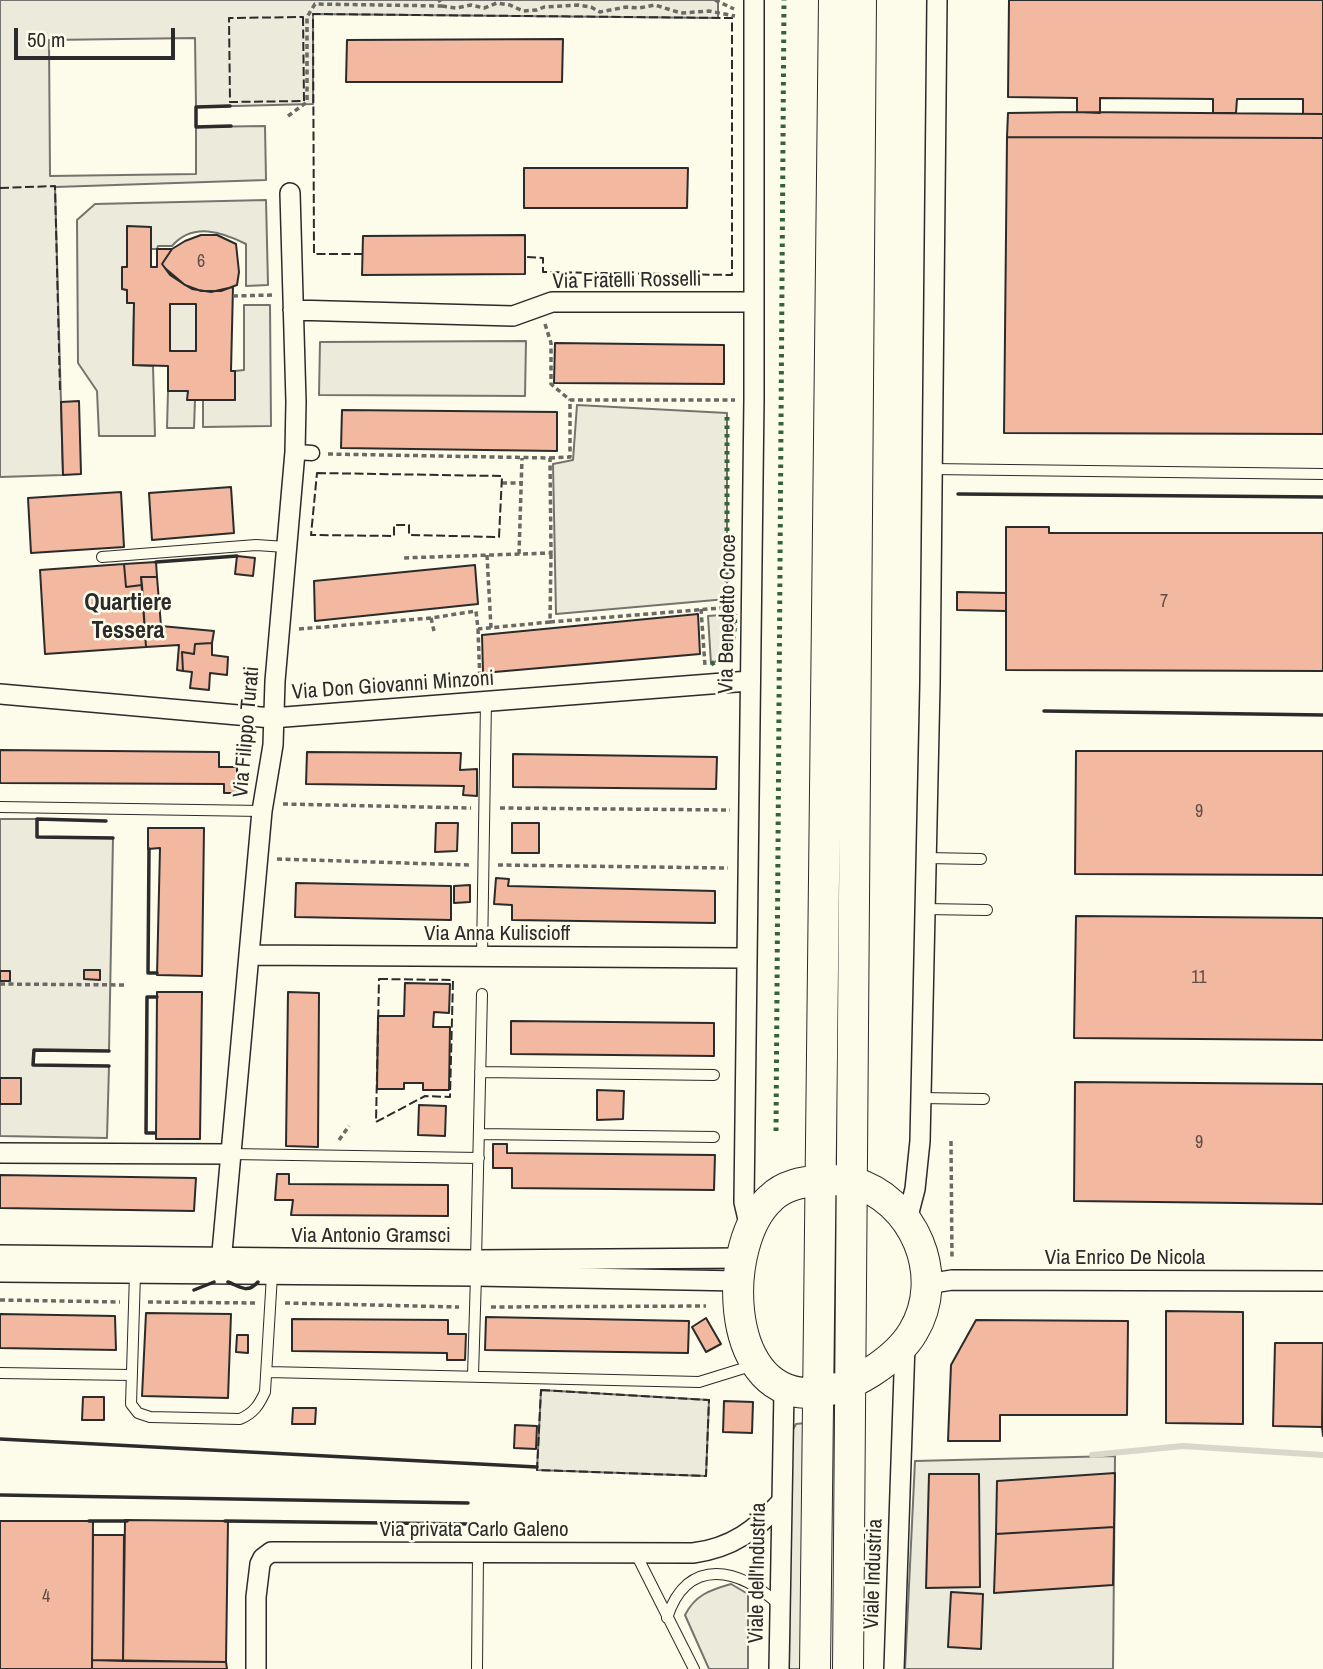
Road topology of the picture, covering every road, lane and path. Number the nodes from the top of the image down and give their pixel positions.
1 (439, 0) edge
2 (834, 0) edge
3 (861, 0) edge
4 (937, 0) edge
5 (442, 6) junction
6 (754, 10) edge
7 (288, 116) dead end
8 (290, 193) dead end
9 (233, 296) dead end
10 (293, 302) junction
11 (754, 302) junction
12 (551, 343) dead end
13 (754, 399) junction
14 (569, 400) junction
15 (340, 454) dead end
16 (522, 457) junction
17 (550, 458) junction
18 (932, 469) junction
19 (1323, 474) edge
20 (502, 483) dead end
21 (521, 484) junction
22 (286, 547) junction
23 (551, 553) junction
24 (519, 554) junction
25 (486, 555) junction
26 (102, 557) dead end
27 (401, 558) dead end
28 (728, 607) dead end
29 (701, 609) junction
30 (432, 618) junction
31 (550, 622) junction
32 (306, 628) dead end
33 (491, 628) junction
34 (478, 629) junction
35 (434, 631) dead end
36 (704, 653) dead end
37 (479, 674) dead end
38 (749, 681) junction
39 (0, 694) edge
40 (486, 701) junction
41 (272, 718) junction
42 (0, 807) edge
43 (263, 807) junction
44 (485, 808) junction
45 (749, 810) junction
46 (925, 858) junction
47 (258, 859) junction
48 (981, 859) dead end
49 (484, 865) junction
50 (748, 869) junction
51 (924, 909) junction
52 (987, 910) dead end
53 (249, 955) junction
54 (482, 956) junction
55 (745, 958) junction
56 (0, 984) edge
57 (127, 985) dead end
58 (482, 993) dead end
59 (480, 1072) junction
60 (714, 1075) dead end
61 (921, 1098) junction
62 (984, 1098) dead end
63 (479, 1134) junction
64 (714, 1137) dead end
65 (951, 1141) dead end
66 (0, 1153) edge
67 (231, 1154) junction
68 (479, 1158) junction
69 (820, 1180) junction
70 (852, 1182) junction
71 (907, 1220) junction
72 (750, 1228) junction
73 (0, 1255) edge
74 (221, 1265) junction
75 (476, 1268) junction
76 (740, 1270) junction
77 (0, 1272) edge
78 (135, 1274) junction
79 (272, 1275) junction
80 (1323, 1281) edge
81 (939, 1282) junction
82 (0, 1300) edge
83 (134, 1302) junction
84 (270, 1303) junction
85 (706, 1306) dead end
86 (474, 1307) junction
87 (905, 1344) junction
88 (758, 1364) junction
89 (268, 1372) junction
90 (0, 1373) edge
91 (130, 1375) junction
92 (473, 1375) junction
93 (850, 1385) junction
94 (784, 1390) junction
95 (818, 1392) junction
96 (782, 1500) junction
97 (635, 1552) junction
98 (478, 1554) junction
99 (779, 1605) junction
100 (667, 1618) junction
101 (256, 1669) edge
102 (477, 1669) edge
103 (694, 1669) edge
104 (779, 1669) edge
105 (815, 1669) edge
106 (848, 1669) edge
107 (894, 1669) edge

1 - 5 path
2 - 69 main road
3 - 70 main road
4 - 18 street
5 - 6 path
5 - 7 path
6 - 11 street, Via Benedetto Croce
8 - 10 street, Via Filippo Turati
9 - 10 path
10 - 11 street, Via Fratelli Rosselli
10 - 22 street, Via Filippo Turati
11 - 13 street, Via Benedetto Croce
12 - 14 path
13 - 14 path
13 - 38 street, Via Benedetto Croce
14 - 17 path
15 - 16 path
16 - 17 path
16 - 21 path
17 - 23 path
18 - 19 lane
18 - 46 street
20 - 21 path
21 - 24 path
22 - 26 lane
22 - 41 street, Via Filippo Turati
23 - 24 path
23 - 31 path
24 - 25 path
25 - 27 path
25 - 33 path
28 - 29 path
29 - 31 path
29 - 36 path
30 - 32 path
30 - 34 path
30 - 35 path
31 - 33 path
33 - 34 path
34 - 37 path
38 - 40 street, Via Don Giovanni Minzoni
38 - 45 street, Via Benedetto Croce
39 - 41 street, Via Don Giovanni Minzoni
40 - 41 street, Via Don Giovanni Minzoni
40 - 44 lane
41 - 43 street, Via Filippo Turati
42 - 43 lane
43 - 44 path
43 - 47 street, Via Filippo Turati
44 - 45 path
44 - 49 lane
45 - 50 street, Via Benedetto Croce
46 - 48 lane
46 - 51 street
47 - 49 path
47 - 53 street, Via Filippo Turati
49 - 50 path
49 - 54 lane
50 - 55 street, Via Benedetto Croce
51 - 52 lane
51 - 61 street
53 - 54 street, Via Anna Kuliscioff
53 - 67 street, Via Filippo Turati
54 - 55 street, Via Anna Kuliscioff
55 - 72 street, Via Benedetto Croce
56 - 57 path
58 - 59 lane
59 - 60 lane
59 - 63 lane
61 - 62 lane
61 - 71 street
63 - 64 lane
63 - 68 lane
65 - 81 path
66 - 67 street
67 - 68 lane
67 - 74 street, Via Filippo Turati
68 - 75 lane
69 - 70 main road
69 - 72 main road
69 - 95 main road
70 - 71 main road
70 - 93 main road
71 - 81 main road
72 - 76 main road
73 - 74 street, Via Antonio Gramsci
74 - 75 street, Via Antonio Gramsci
74 - 78 street, Via Antonio Gramsci
74 - 79 street, Via Antonio Gramsci
75 - 76 street, Via Antonio Gramsci
75 - 79 street, Via Antonio Gramsci
75 - 86 lane
76 - 88 main road
77 - 78 street, Via Antonio Gramsci
78 - 83 lane
79 - 84 lane
80 - 81 street, Via Enrico De Nicola
81 - 87 main road
82 - 83 path
83 - 84 path
83 - 91 lane
84 - 86 path
84 - 89 lane
85 - 86 path
86 - 92 lane
87 - 93 main road
87 - 107 street, Viale Industria
88 - 92 lane
88 - 94 main road
89 - 91 lane
89 - 92 lane
90 - 91 lane
93 - 95 main road
93 - 106 main road
94 - 95 main road
94 - 96 street, Viale dell'Industria
95 - 105 main road
96 - 97 street, Via privata Carlo Galeno
96 - 99 street, Viale dell'Industria
97 - 98 street, Via privata Carlo Galeno
97 - 100 lane
98 - 101 street, Via privata Carlo Galeno
98 - 102 lane
99 - 100 lane
99 - 104 street, Viale dell'Industria
100 - 103 lane

